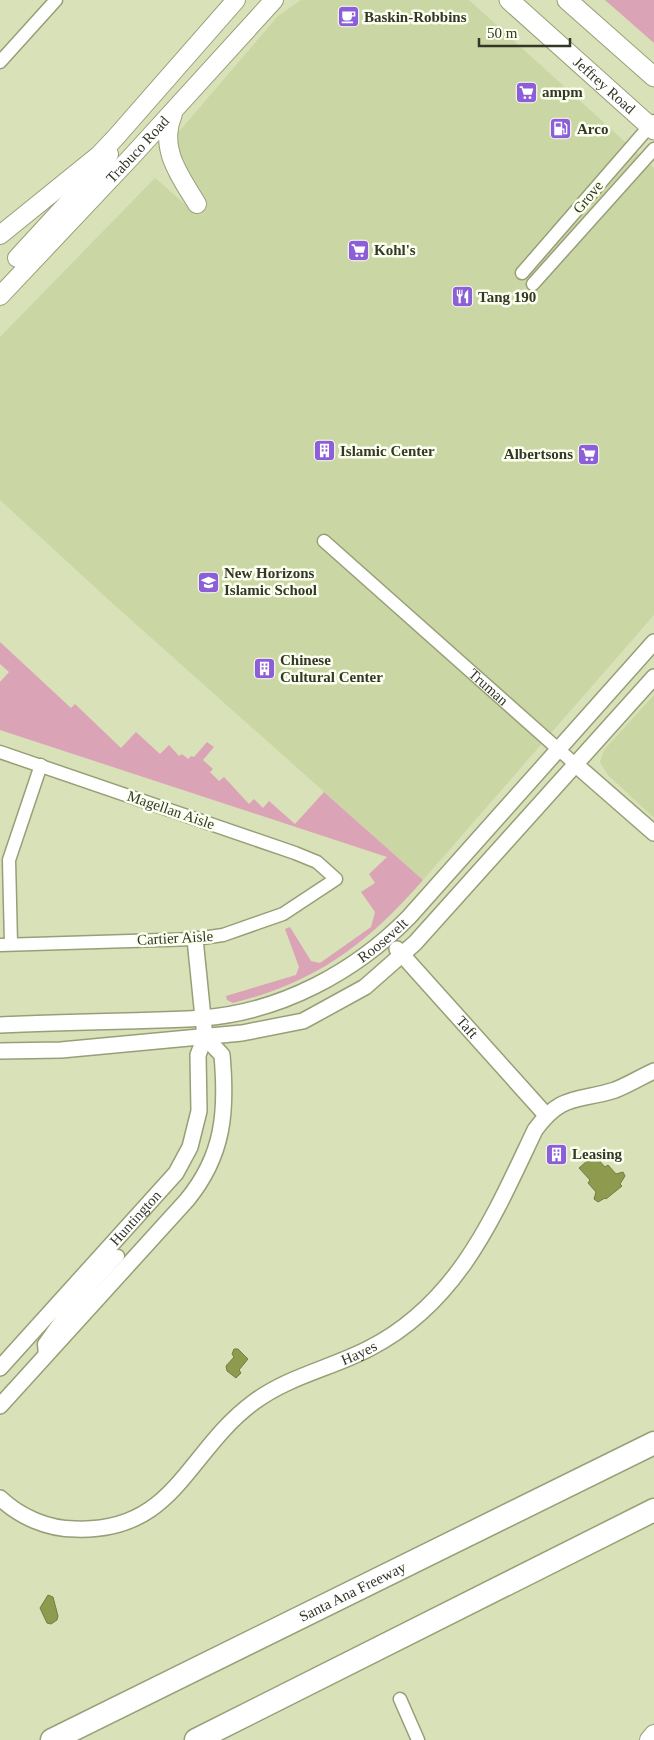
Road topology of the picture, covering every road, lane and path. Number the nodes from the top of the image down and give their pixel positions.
1 (56, 0) edge
2 (236, 0) edge
3 (274, 0) edge
4 (509, 0) edge
5 (567, 0) edge
6 (0, 62) edge
7 (654, 77) edge
8 (175, 109) junction
9 (652, 125) edge
10 (116, 137) junction
11 (654, 149) edge
12 (197, 204) dead end
13 (0, 235) edge
14 (0, 242) edge
15 (22, 264) junction
16 (522, 273) dead end
17 (533, 284) dead end
18 (0, 296) edge
19 (324, 541) dead end
20 (654, 642) edge
21 (654, 677) edge
22 (560, 750) junction
23 (0, 752) edge
24 (575, 764) junction
25 (41, 765) junction
26 (654, 833) edge
27 (336, 879) joint
28 (388, 938) junction
29 (195, 939) junction
30 (5, 944) edge
31 (403, 956) junction
32 (203, 1018) junction
33 (0, 1025) edge
34 (205, 1038) junction
35 (0, 1052) edge
36 (654, 1071) edge
37 (546, 1115) junction
38 (118, 1256) junction
39 (0, 1368) edge
40 (0, 1406) edge
41 (654, 1443) edge
42 (0, 1498) edge
43 (654, 1510) edge
44 (400, 1699) dead end
45 (654, 1734) edge
46 (52, 1740) edge
47 (196, 1740) edge
48 (418, 1740) edge
49 (649, 1740) edge

1 - 6 street
2 - 10 main road, Trabuco Road
3 - 8 main road, Trabuco Road
4 - 9 main road, Jeffrey Road
5 - 7 main road
8 - 12 main road
8 - 15 main road, Trabuco Road
9 - 16 street, Grove
10 - 13 main road, Trabuco Road
10 - 15 main road
11 - 17 street, Grove
14 - 15 main road
15 - 18 main road, Trabuco Road
19 - 22 street, Truman
20 - 22 street, Roosevelt
21 - 24 street, Roosevelt
22 - 24 street, Truman
22 - 28 street, Roosevelt
23 - 25 street, Magellan Aisle
24 - 26 street, Truman
24 - 31 street, Roosevelt
25 - 27 street, Magellan Aisle
25 - 30 street
27 - 29 street, Cartier Aisle
28 - 31 street, Taft
28 - 32 street, Roosevelt
29 - 30 street, Cartier Aisle
29 - 32 street, Huntington
31 - 34 street, Roosevelt
31 - 37 street, Taft
32 - 33 street, Roosevelt
32 - 34 street, Huntington
34 - 35 street, Roosevelt
34 - 38 street, Huntington
34 - 38 street, Huntington
36 - 37 street, Hayes
37 - 42 street, Hayes
38 - 39 street, Huntington
38 - 40 street, Huntington
41 - 46 highway, Santa Ana Freeway
43 - 47 highway
44 - 48 street
45 - 49 main road

